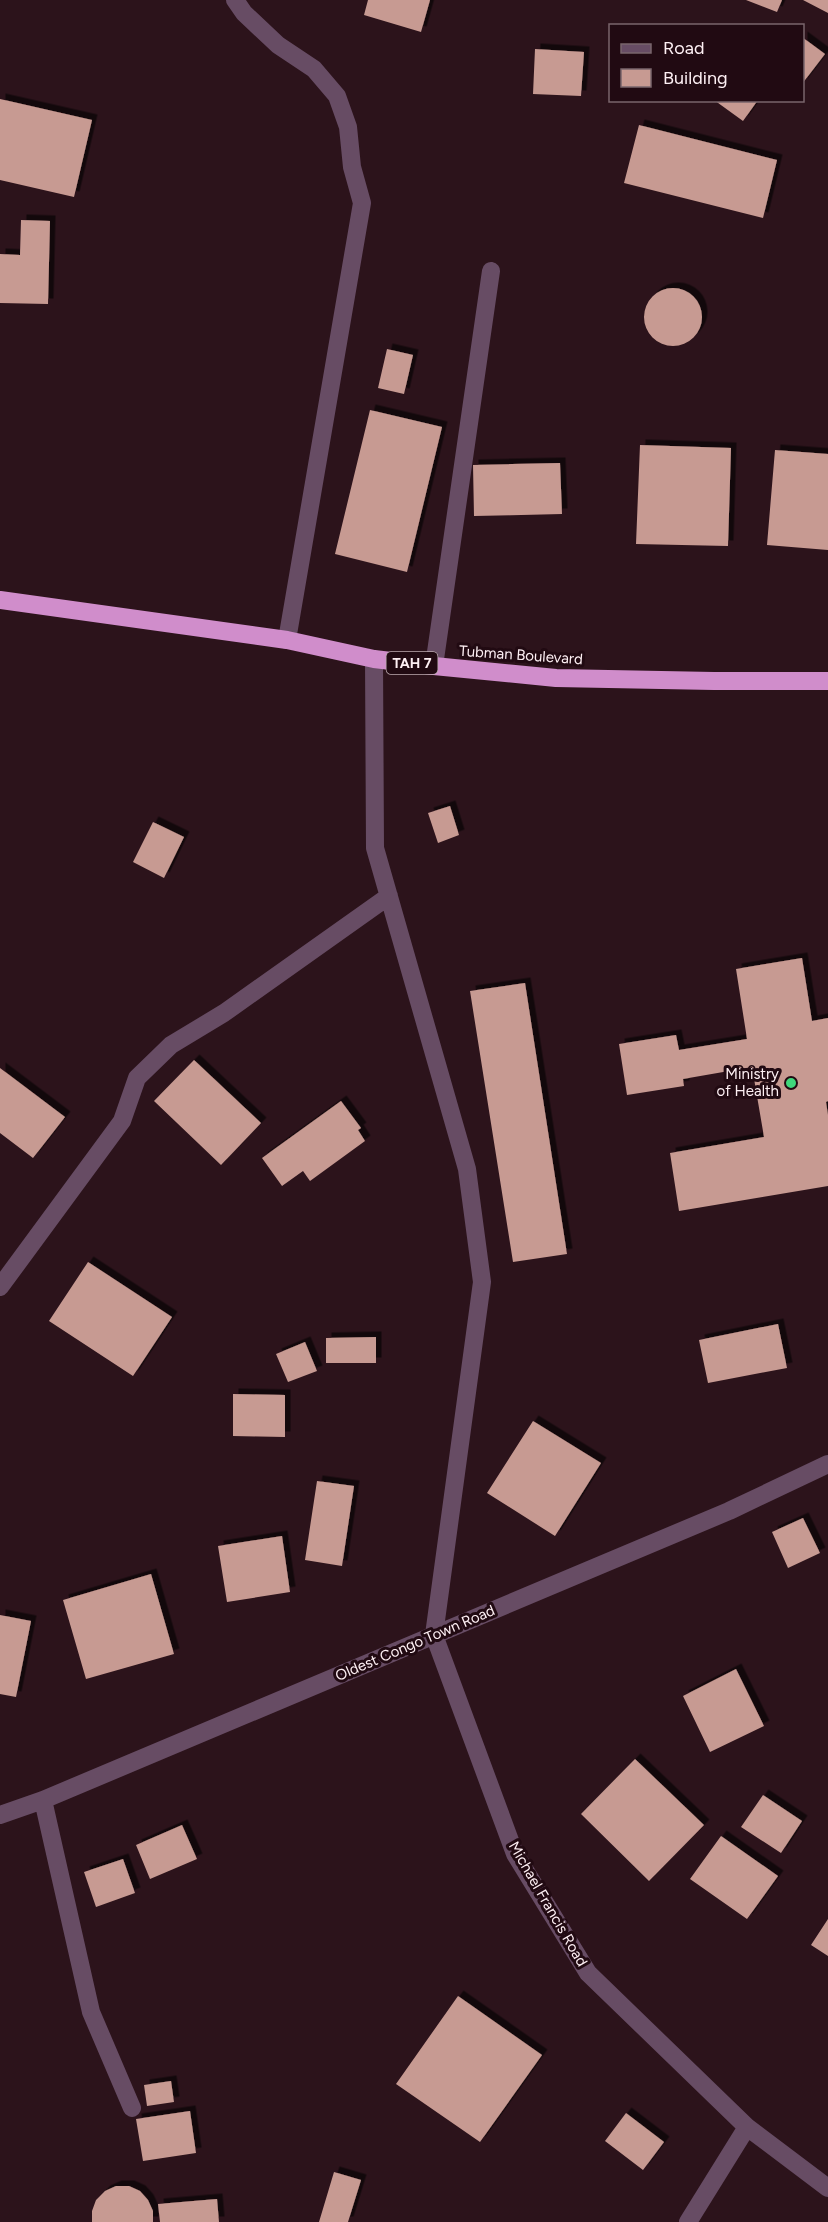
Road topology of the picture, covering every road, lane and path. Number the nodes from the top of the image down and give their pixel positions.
1 (235, 0) edge
2 (491, 272) dead end
3 (1, 601) edge
4 (287, 640) junction
5 (374, 659) junction
6 (434, 666) junction
7 (828, 681) edge
8 (389, 896) junction
9 (0, 1287) edge
10 (828, 1464) edge
11 (434, 1635) junction
12 (43, 1800) junction
13 (0, 1815) edge
14 (132, 2108) dead end
15 (747, 2127) junction
16 (828, 2188) edge
17 (688, 2222) edge

1 - 4 street
2 - 6 street
3 - 4 highway, Tubman Boulevard / TAH 7
4 - 5 highway, Tubman Boulevard / TAH 7
5 - 6 highway, Tubman Boulevard / TAH 7
5 - 8 street
6 - 7 highway, Tubman Boulevard / TAH 7
8 - 9 street
8 - 11 street
10 - 11 street, Oldest Congo Town Road
11 - 12 street, Oldest Congo Town Road
11 - 15 street, Michael Francis Road
12 - 13 street, Oldest Congo Town Road
12 - 14 street
15 - 16 street, Michael Francis Road
15 - 17 street

